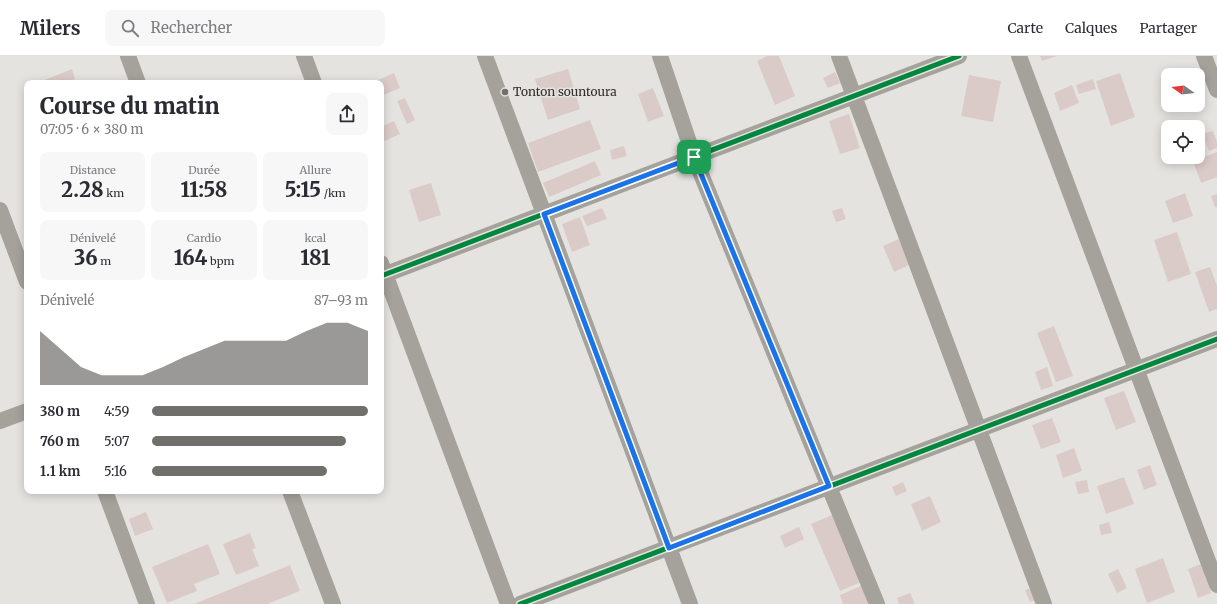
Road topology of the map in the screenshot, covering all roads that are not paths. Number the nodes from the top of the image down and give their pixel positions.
1 (128, 56) edge
2 (304, 56) edge
3 (485, 56) edge
4 (660, 56) edge
5 (839, 56) edge
6 (959, 56) edge
7 (1019, 56) edge
8 (1204, 56) edge
9 (137, 80) edge
10 (313, 80) edge
11 (1217, 90) edge
12 (854, 96) junction
13 (694, 157) junction
14 (0, 210) edge
15 (544, 214) junction
16 (384, 270) edge
17 (24, 274) edge
18 (384, 276) edge
19 (1217, 339) edge
20 (1136, 369) junction
21 (24, 412) edge
22 (0, 421) edge
23 (979, 429) junction
24 (829, 486) junction
25 (106, 494) edge
26 (291, 494) edge
27 (669, 548) junction
28 (1217, 585) edge
29 (147, 604) edge
30 (333, 604) edge
31 (508, 604) edge
32 (520, 604) edge
33 (690, 604) edge
34 (877, 604) edge
35 (1044, 604) edge

1 - 9 street
2 - 10 street
3 - 15 street
4 - 13 street
5 - 12 street
6 - 12 street
7 - 20 street
8 - 11 street
12 - 13 street
12 - 23 street
13 - 15 street
13 - 24 street
14 - 17 street
15 - 16 street
15 - 27 street
18 - 31 street
19 - 20 street
20 - 23 street
20 - 28 street
21 - 22 street
23 - 24 street
23 - 35 street
24 - 27 street
24 - 34 street
25 - 29 street
26 - 30 street
27 - 32 street
27 - 33 street

